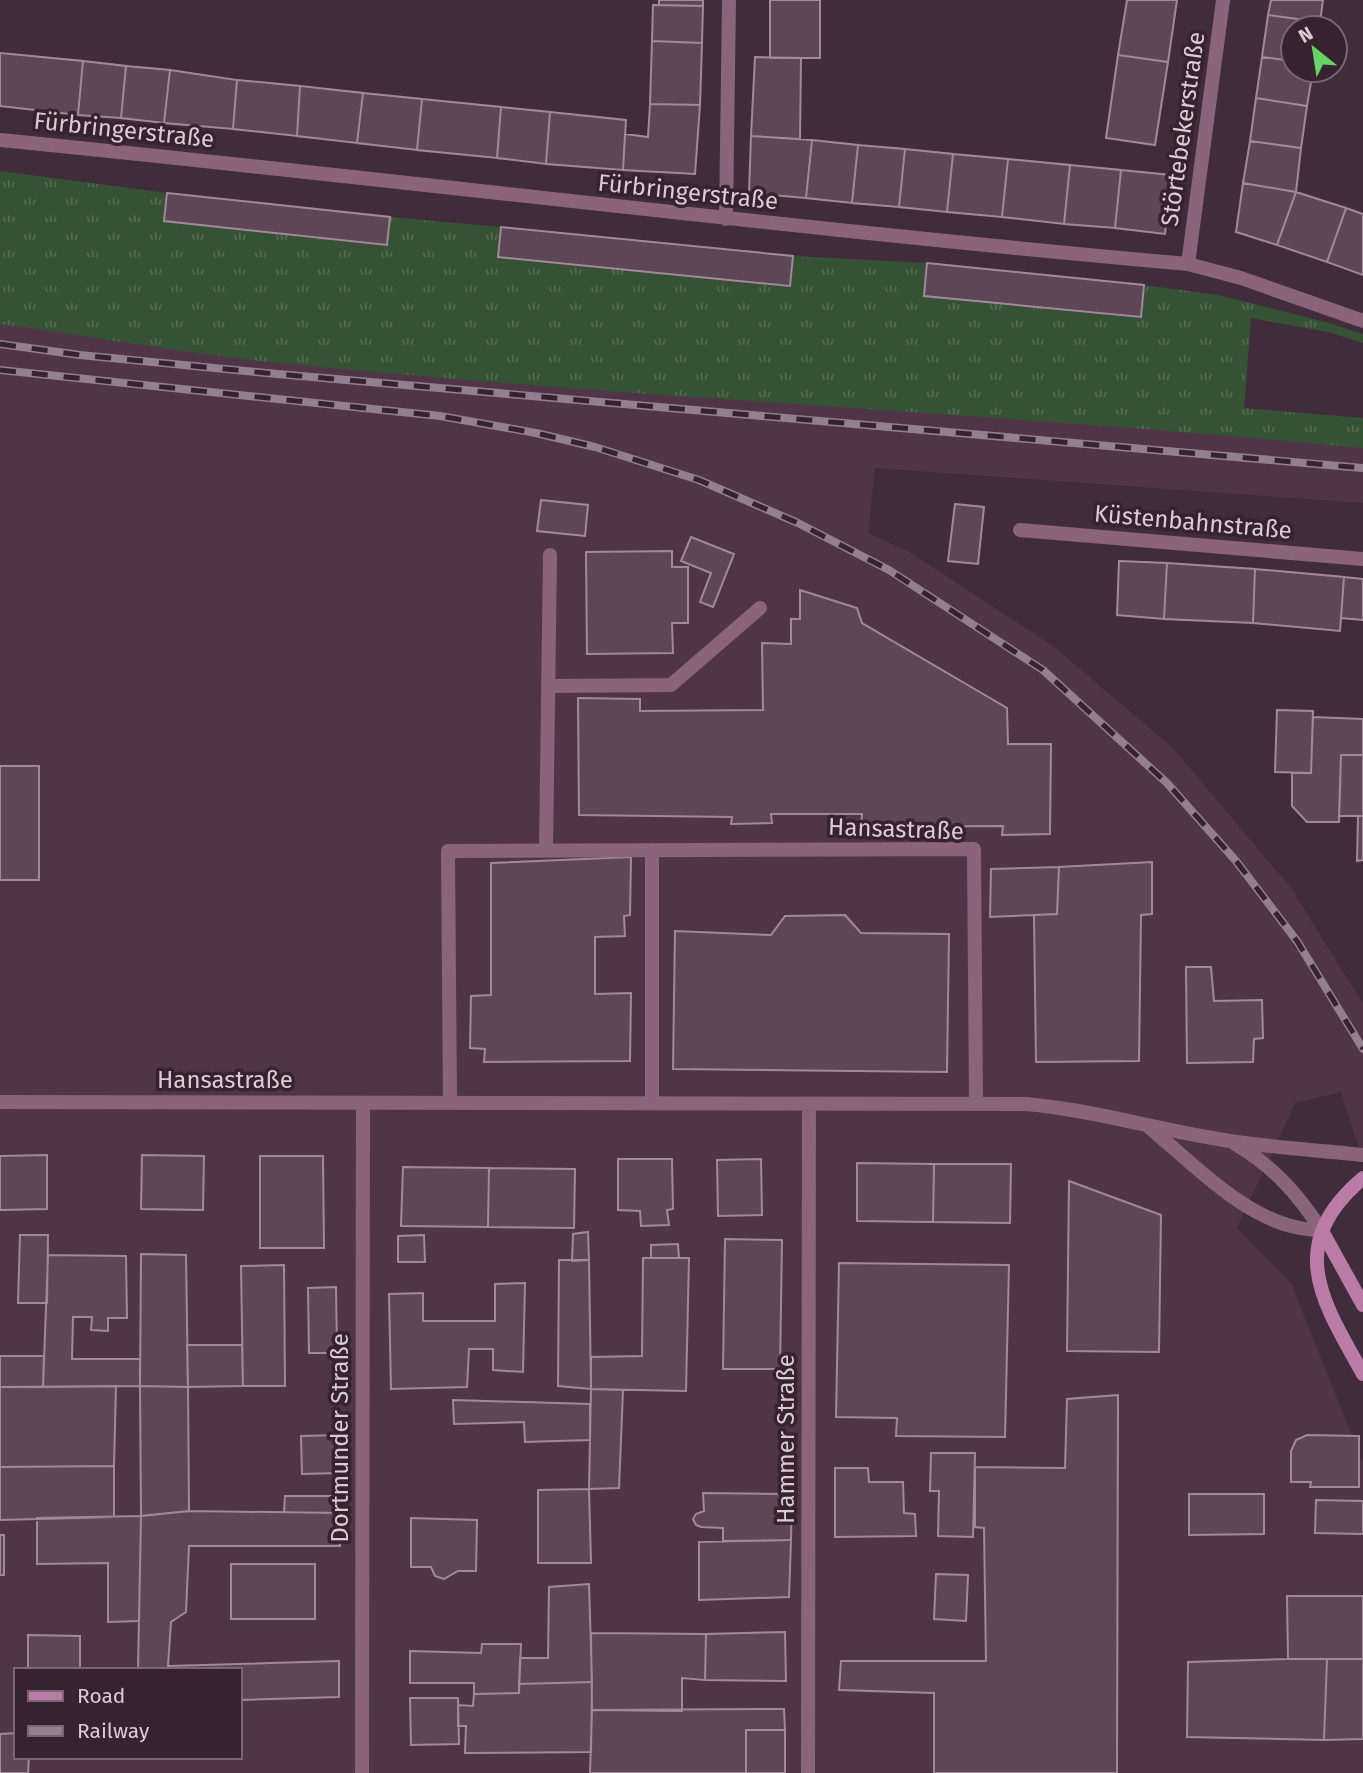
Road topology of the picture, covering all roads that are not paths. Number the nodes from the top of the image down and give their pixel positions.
1 (729, 0) edge
2 (1223, 0) edge
3 (0, 140) edge
4 (726, 219) junction
5 (1188, 264) junction
6 (1363, 321) edge
7 (1020, 530) dead end
8 (550, 555) dead end
9 (1363, 559) edge
10 (760, 608) dead end
11 (549, 686) junction
12 (547, 850) junction
13 (652, 850) junction
14 (0, 1102) edge
15 (450, 1103) junction
16 (652, 1103) junction
17 (976, 1103) junction
18 (363, 1104) junction
19 (809, 1105) junction
20 (1148, 1126) junction
21 (1231, 1142) junction
22 (1363, 1155) edge
23 (1363, 1178) edge
24 (1322, 1231) junction
25 (1363, 1305) edge
26 (1363, 1374) edge
27 (362, 1773) edge
28 (808, 1773) edge

1 - 4 street
2 - 5 street, Störtebekerstraße
3 - 4 street, Fürbringerstraße
4 - 5 street, Fürbringerstraße
5 - 6 street, Fürbringerstraße
7 - 9 street, Küstenbahnstraße
8 - 11 street
10 - 11 street
11 - 12 street
12 - 13 street, Hansastraße
12 - 15 street, Hansastraße
13 - 16 street
13 - 17 street, Hansastraße
14 - 18 street, Hansastraße
15 - 16 street, Hansastraße
15 - 18 street, Hansastraße
16 - 19 street, Hansastraße
17 - 19 street, Hansastraße
17 - 20 street, Hansastraße
18 - 27 street, Dortmunder Straße
19 - 28 street, Hammer Straße
20 - 21 street, Hansastraße
20 - 24 street, Hansastraße
21 - 22 street, Hansastraße
21 - 24 street, Hansastraße
23 - 24 main road
24 - 25 main road
24 - 26 main road

